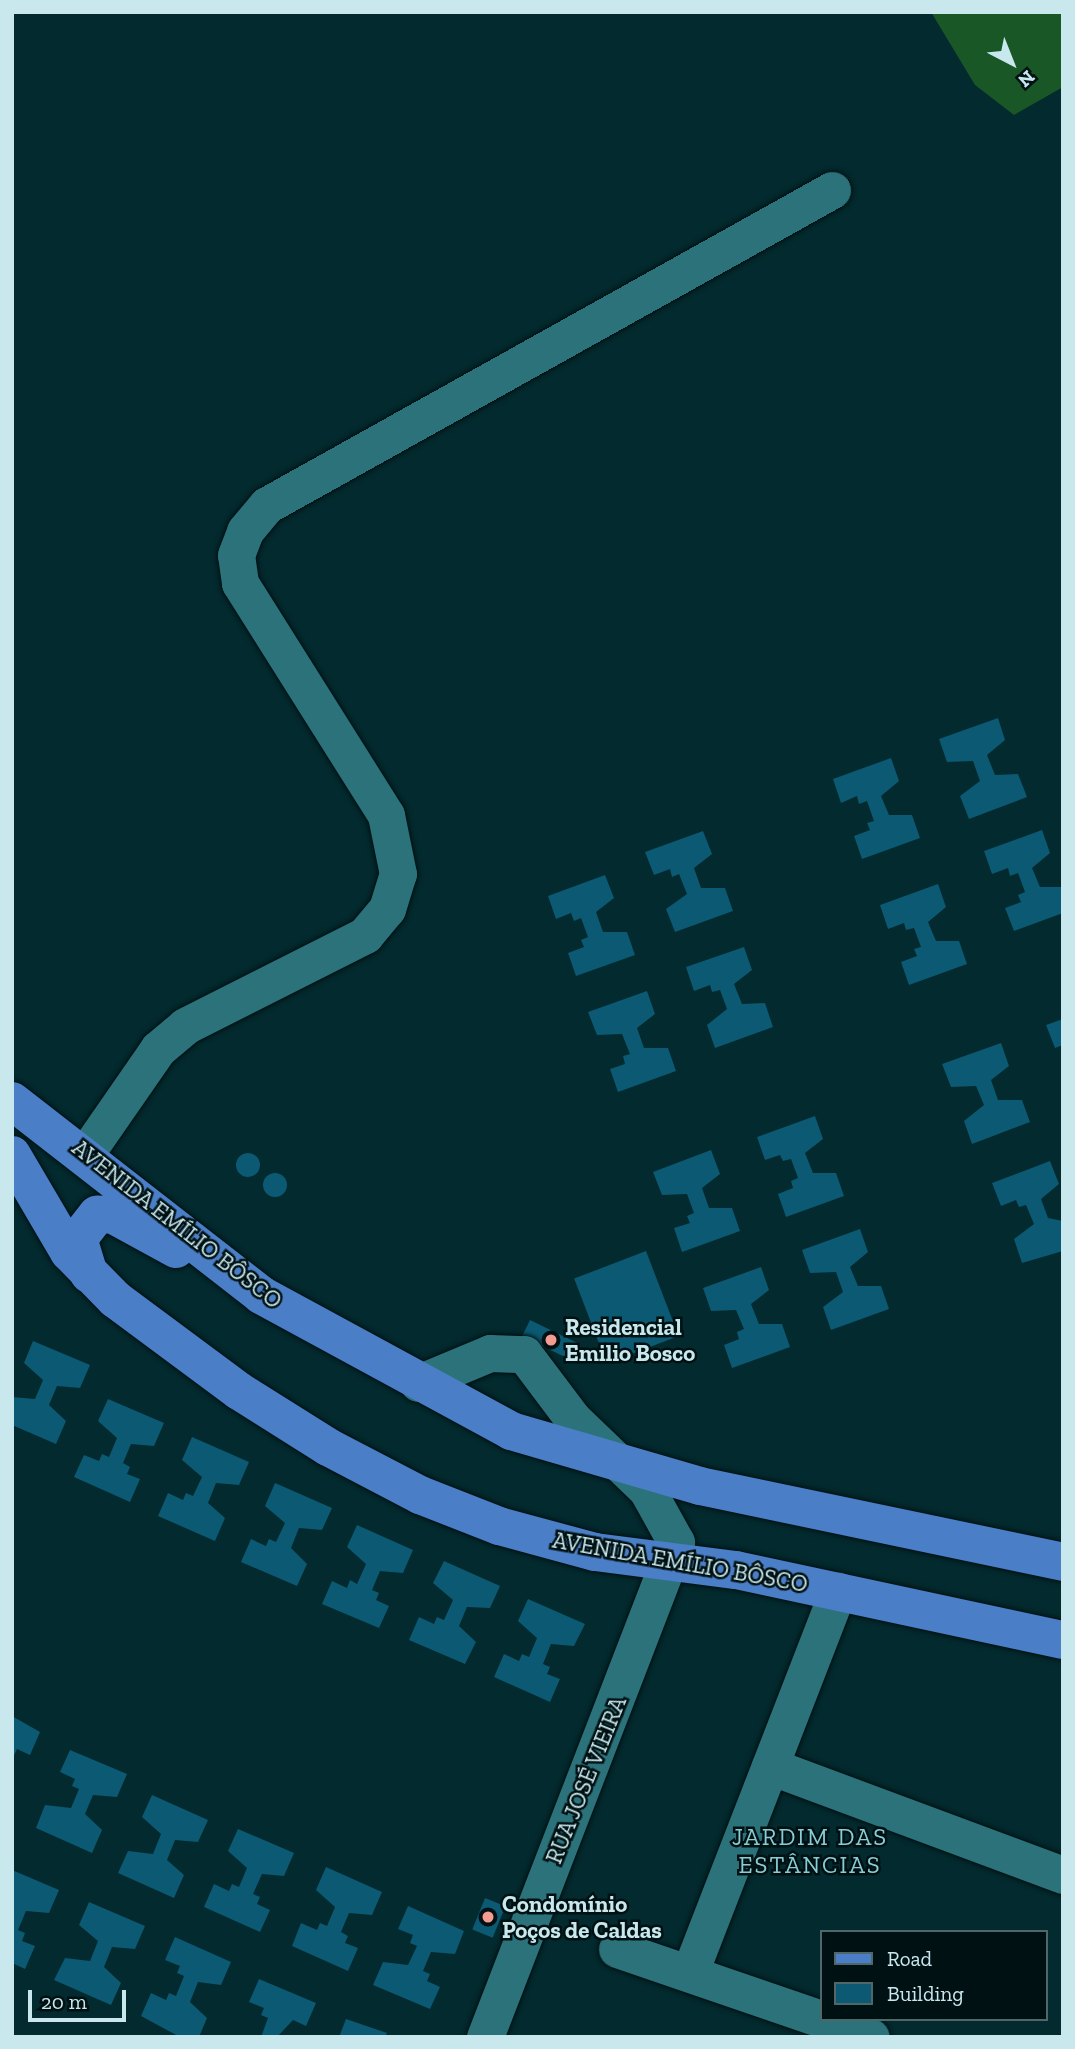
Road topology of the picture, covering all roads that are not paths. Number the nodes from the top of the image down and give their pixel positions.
1 (832, 190) dead end
2 (12, 1101) edge
3 (86, 1153) junction
4 (12, 1155) edge
5 (90, 1275) junction
6 (261, 1295) junction
7 (418, 1384) junction
8 (619, 1462) junction
9 (672, 1562) junction
10 (1063, 1562) edge
11 (838, 1591) junction
12 (1063, 1640) edge
13 (771, 1766) junction
14 (1063, 1875) edge
15 (617, 1950) dead end
16 (690, 1972) junction
17 (820, 2018) edge
18 (828, 2021) edge
19 (485, 2037) edge
20 (872, 2037) edge

1 - 3 street
2 - 3 main road, AVENIDA EMÍLIO BÔSCO
3 - 6 main road, AVENIDA EMÍLIO BÔSCO
4 - 5 main road, AVENIDA EMÍLIO BÔSCO
5 - 6 main road
5 - 9 main road, AVENIDA EMÍLIO BÔSCO
6 - 7 main road, AVENIDA EMÍLIO BÔSCO
7 - 8 main road, AVENIDA EMÍLIO BÔSCO
7 - 8 street
8 - 9 street
8 - 10 main road, AVENIDA EMÍLIO BÔSCO
9 - 11 main road, AVENIDA EMÍLIO BÔSCO
9 - 19 street, RUA JOSÉ VIEIRA
11 - 12 main road, AVENIDA EMÍLIO BÔSCO
11 - 13 street
13 - 14 street
13 - 16 street
15 - 16 street
16 - 17 street
18 - 20 street

